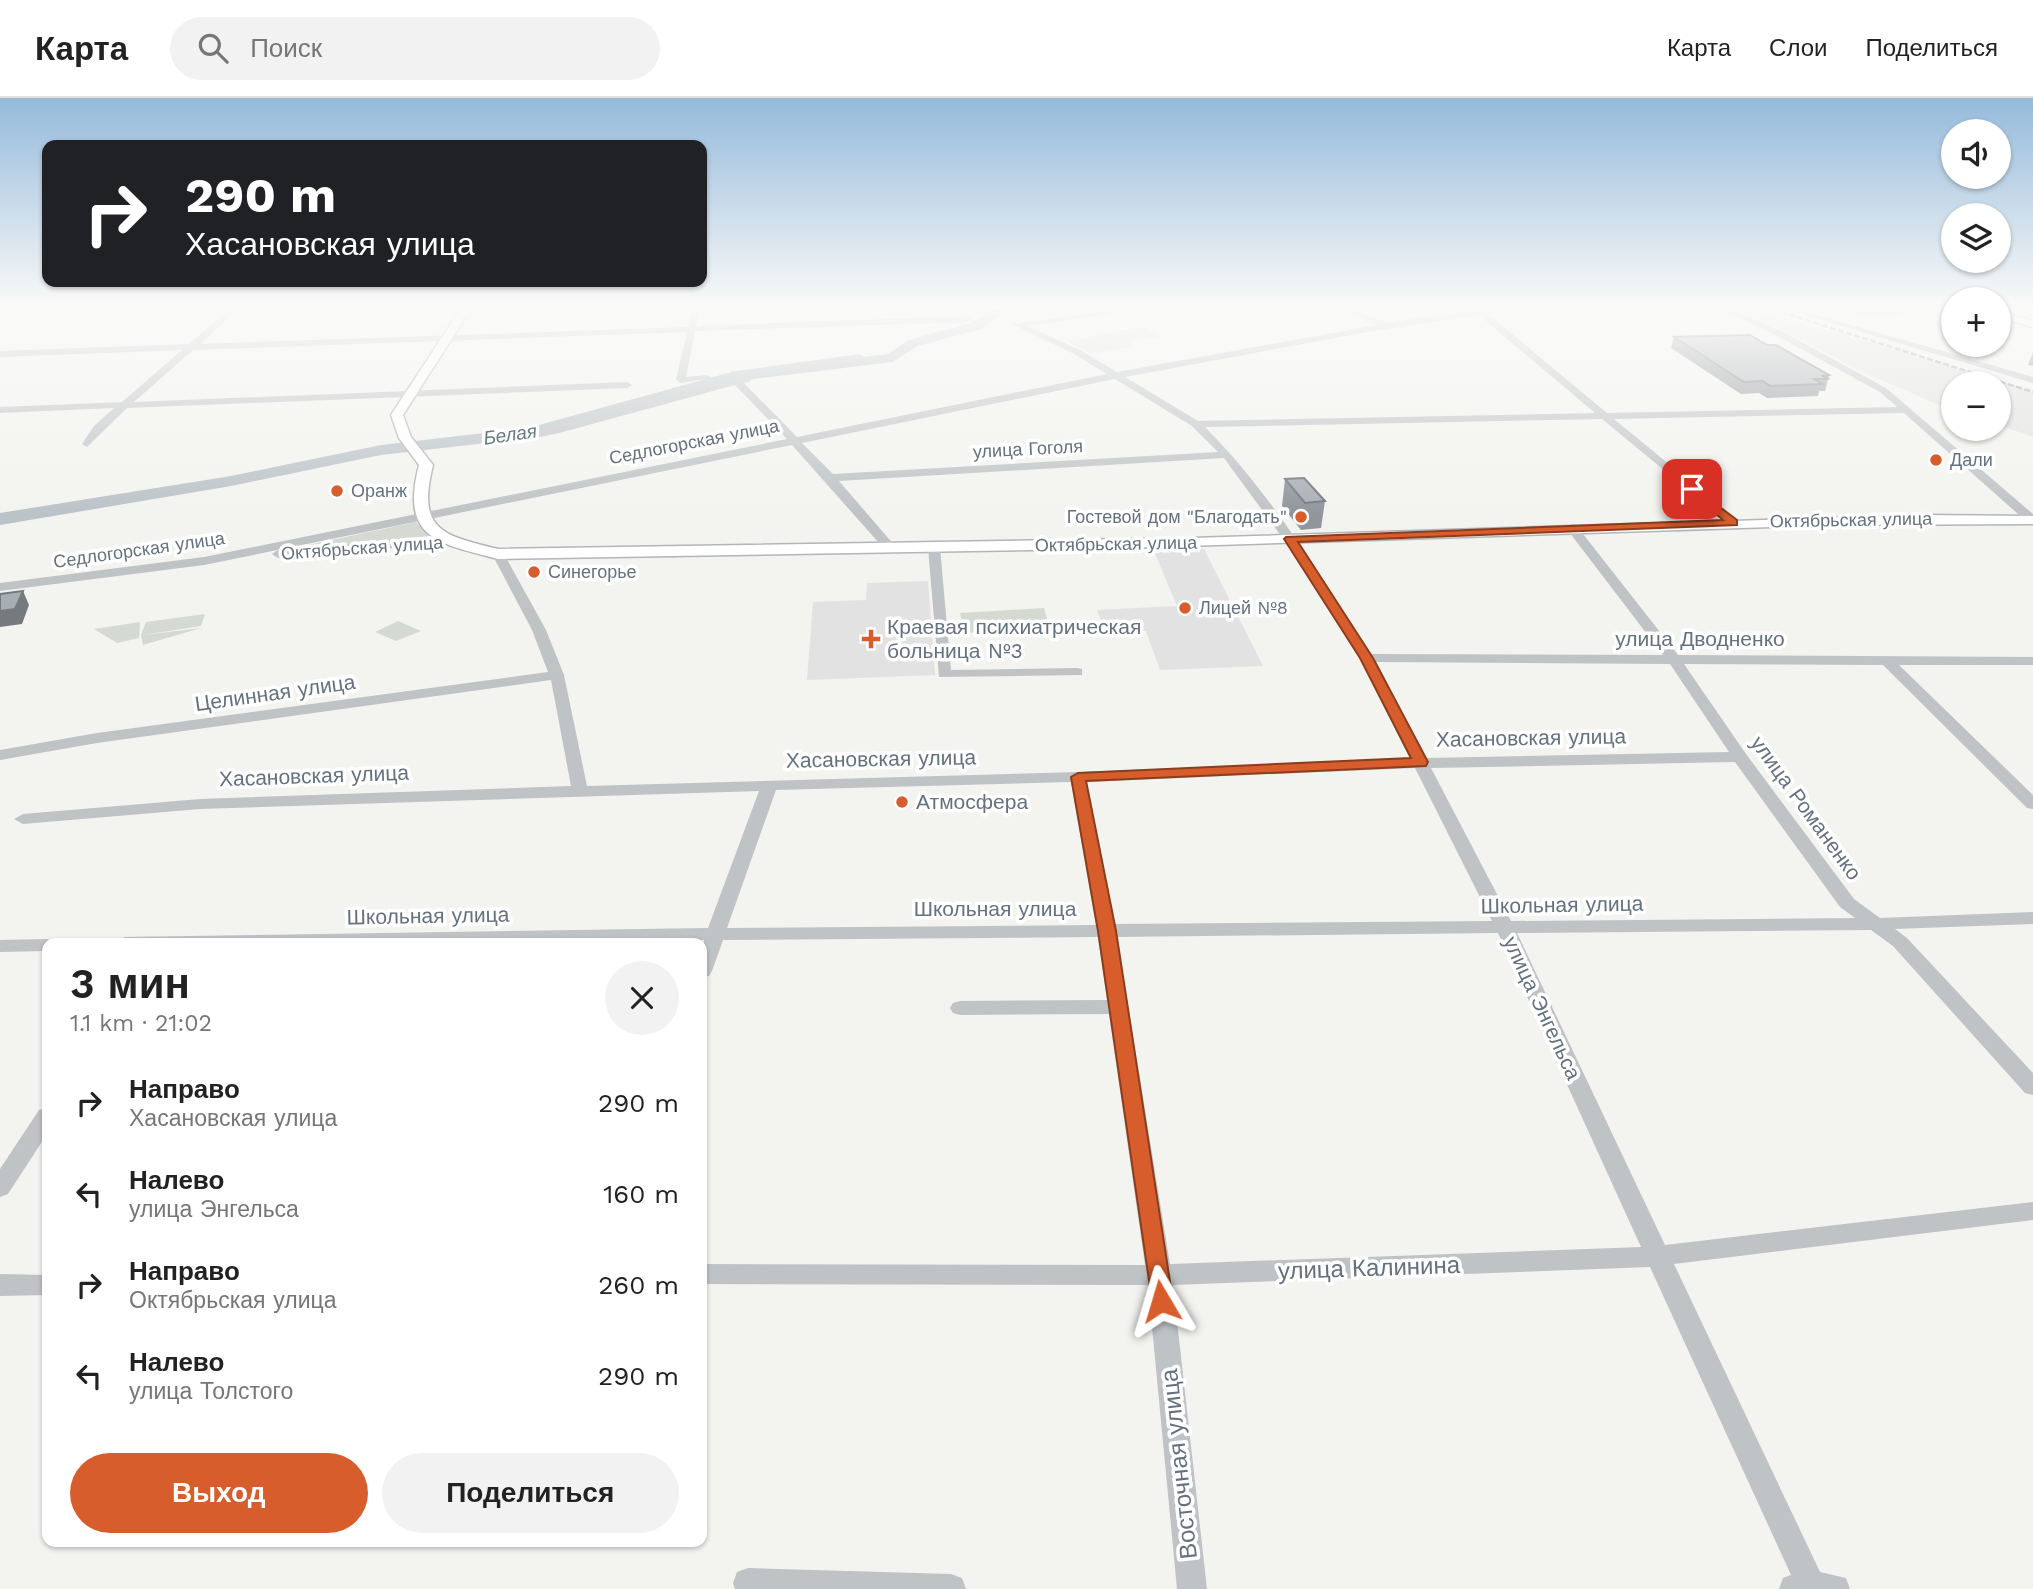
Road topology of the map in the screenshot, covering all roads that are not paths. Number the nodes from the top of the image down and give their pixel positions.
1 (158, 377) edge
2 (422, 377) edge
3 (682, 377) edge
4 (708, 377) edge
5 (1111, 377) edge
6 (1121, 377) edge
7 (1557, 377) edge
8 (1859, 377) edge
9 (627, 385) dead end
10 (410, 395) junction
11 (127, 405) junction
12 (0, 410) edge
13 (1909, 410) junction
14 (1602, 414) junction
15 (1196, 424) junction
16 (794, 440) junction
17 (87, 444) dead end
18 (490, 444) dead end
19 (1227, 455) junction
20 (830, 478) junction
21 (423, 515) junction
22 (2031, 519) edge
23 (1733, 523) junction
24 (1572, 528) junction
25 (1290, 539) junction
26 (447, 540) junction
27 (934, 548) junction
28 (891, 549) junction
29 (498, 554) junction
30 (204, 561) junction
31 (0, 587) edge
32 (1367, 658) junction
33 (1675, 661) junction
34 (1887, 661) junction
35 (2033, 661) edge
36 (1077, 672) dead end
37 (557, 675) junction
38 (0, 755) edge
39 (1740, 757) junction
40 (1421, 762) junction
41 (1078, 777) junction
42 (770, 784) junction
43 (580, 790) junction
44 (2033, 804) edge
45 (23, 819) dead end
46 (2033, 918) edge
47 (1876, 924) junction
48 (1505, 928) junction
49 (1107, 931) junction
50 (713, 934) junction
51 (468, 938) edge
52 (42, 945) edge
53 (0, 946) edge
54 (707, 954) edge
55 (1119, 1007) junction
56 (960, 1008) dead end
57 (2033, 1087) edge
58 (42, 1124) edge
59 (0, 1188) edge
60 (2033, 1211) edge
61 (1658, 1256) junction
62 (707, 1273) edge
63 (1159, 1275) junction
64 (0, 1285) edge
65 (42, 1285) edge
66 (748, 1583) dead end
67 (1813, 1588) edge
68 (951, 1589) edge
69 (1192, 1589) edge

1 - 11 street
2 - 10 main road
3 - 4 street
5 - 16 street, Седлогорская улица
6 - 15 street, улица Энгельса
7 - 14 street
8 - 13 street
9 - 10 street
10 - 11 street
10 - 21 main road
11 - 12 street
11 - 17 street
13 - 14 street
13 - 22 street
14 - 15 street
14 - 23 street
15 - 19 street, улица Энгельса
16 - 18 street
16 - 20 street
16 - 21 street, Седлогорская улица
19 - 20 street, улица Гоголя
19 - 25 street, улица Энгельса
20 - 28 street
21 - 26 main road
21 - 30 street, Седлогорская улица
22 - 23 main road, Октябрьская улица
23 - 24 main road, Октябрьская улица
24 - 25 main road, Октябрьская улица
24 - 33 street, улица Романенко
25 - 27 main road, Октябрьская улица
25 - 32 street, улица Энгельса
26 - 29 main road, Октябрьская улица
26 - 30 street, Октябрьская улица
27 - 28 main road, Октябрьская улица
27 - 36 street
28 - 29 main road, Октябрьская улица
29 - 37 street
30 - 31 street, Седлогорская улица
32 - 33 street, улица Дводненко
32 - 40 street, улица Энгельса
33 - 34 street, улица Дводненко
33 - 39 street, улица Романенко
34 - 35 street, улица Дводненко
34 - 44 street
37 - 38 street, Целинная улица
37 - 43 street
39 - 40 street, Хасановская улица
39 - 47 street, улица Романенко
40 - 41 street, Хасановская улица
40 - 48 street, улица Энгельса
41 - 42 street, Хасановская улица
41 - 49 street, Восточная улица
42 - 43 street, Хасановская улица
42 - 50 street
43 - 45 street, Хасановская улица
46 - 47 street, Школьная улица
47 - 48 street, Школьная улица
47 - 57 street, улица Романенко
48 - 49 street, Школьная улица
48 - 61 street, улица Энгельса
49 - 50 street, Школьная улица
49 - 55 street, Восточная улица
50 - 51 street, Школьная улица
50 - 54 street
52 - 53 street
55 - 56 street
55 - 63 street, Восточная улица
58 - 59 street
60 - 61 street, улица Калинина
61 - 63 street, улица Калинина
61 - 67 street, улица Энгельса
62 - 63 street, улица Калинина
63 - 69 street, Восточная улица
64 - 65 street
66 - 68 street

